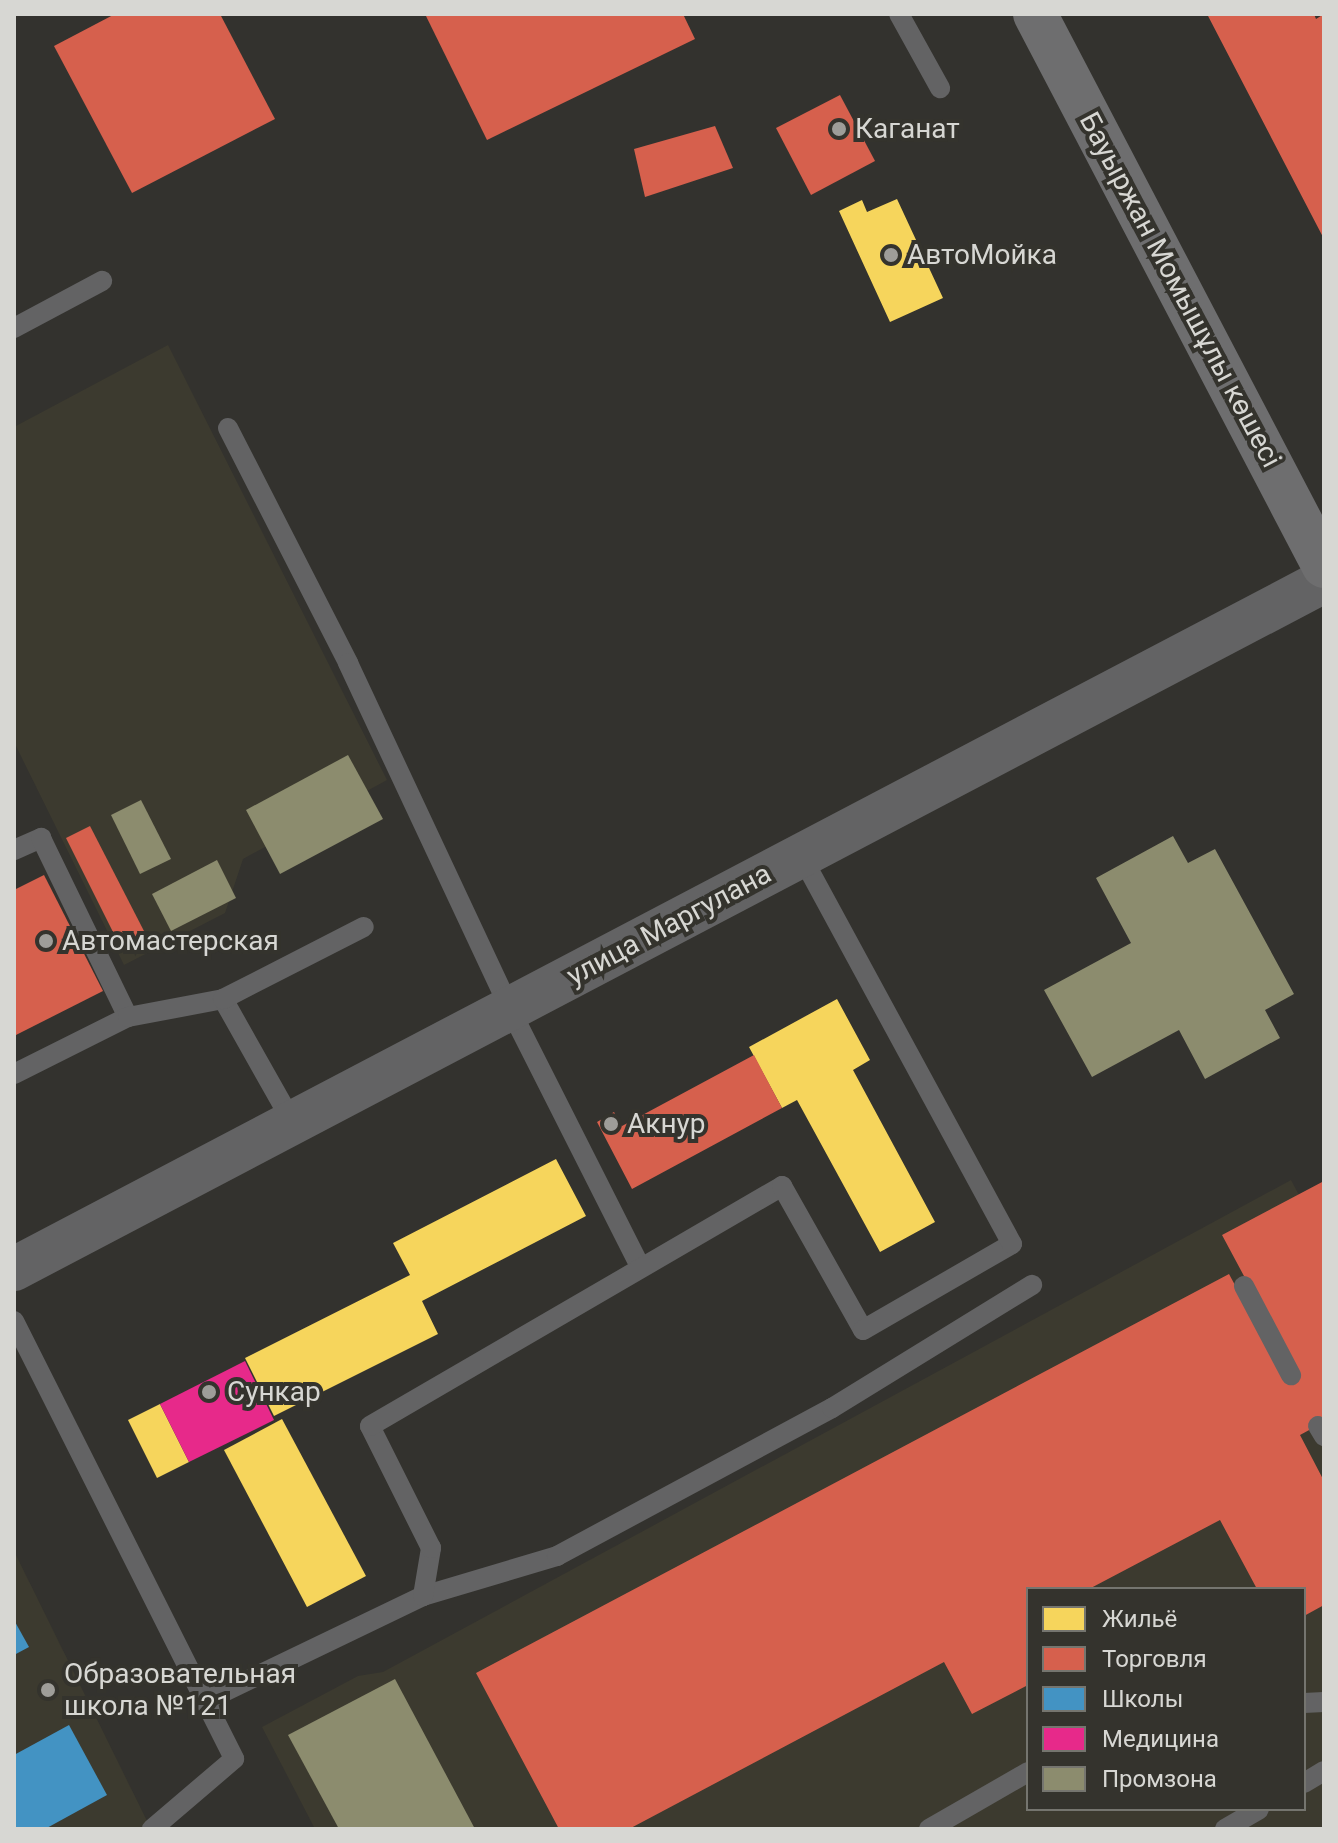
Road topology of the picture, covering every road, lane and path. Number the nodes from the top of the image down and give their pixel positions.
1 (899, 14) edge
2 (1035, 14) edge
3 (940, 88) dead end
4 (102, 281) dead end
5 (14, 328) edge
6 (228, 428) dead end
7 (1324, 566) edge
8 (1324, 581) edge
9 (14, 850) edge
10 (801, 856) junction
11 (364, 927) dead end
12 (223, 999) junction
13 (510, 1009) junction
14 (128, 1017) junction
15 (14, 1074) edge
16 (293, 1123) junction
17 (641, 1268) junction
18 (14, 1269) edge
19 (1032, 1285) dead end
20 (1244, 1286) dead end
21 (14, 1321) edge
22 (1291, 1375) dead end
23 (423, 1596) junction
24 (205, 1701) junction
25 (1324, 1771) edge
26 (1026, 1773) edge
27 (1306, 1782) edge
28 (1256, 1811) edge
29 (952, 1824) edge
30 (152, 1829) edge
31 (929, 1829) edge
32 (1225, 1829) edge

1 - 3 lane
2 - 7 main road, Бауыржан Момышұлы көшесі
4 - 5 lane
6 - 13 lane
8 - 10 street, улица Маргулана
9 - 14 lane
10 - 13 street, улица Маргулана
10 - 17 lane
11 - 12 lane
12 - 14 lane
12 - 16 lane
13 - 16 street, улица Маргулана
13 - 17 lane
14 - 15 lane
16 - 18 street, улица Маргулана
17 - 23 lane
19 - 23 lane
20 - 22 lane
21 - 24 lane
23 - 24 lane
24 - 30 lane
25 - 27 lane
26 - 29 lane
28 - 32 lane
29 - 31 lane

